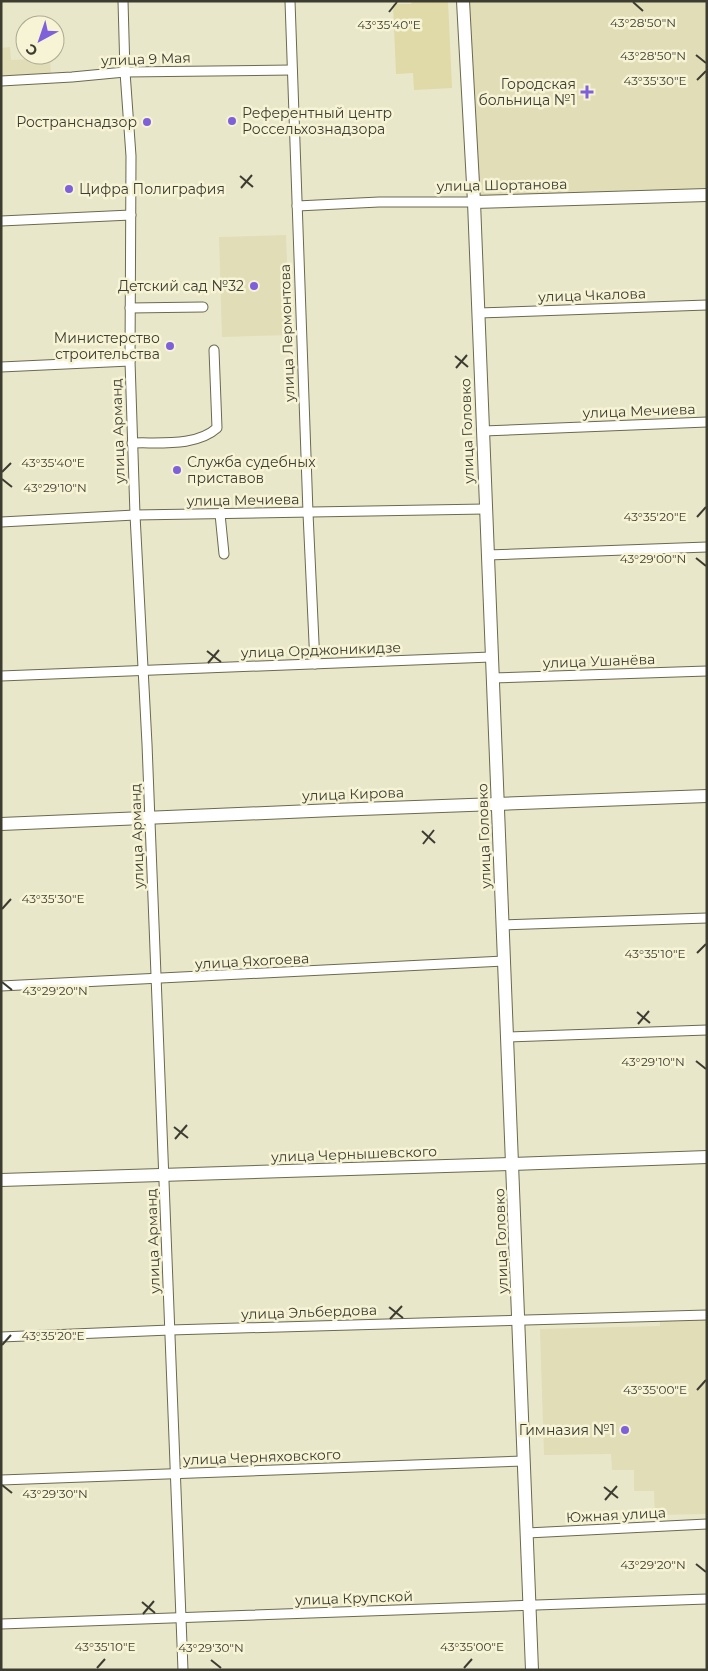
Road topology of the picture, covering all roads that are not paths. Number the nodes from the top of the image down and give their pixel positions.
1 (123, 1) edge
2 (290, 1) edge
3 (463, 1) edge
4 (292, 70) junction
5 (125, 72) junction
6 (1, 80) edge
7 (707, 195) edge
8 (474, 202) junction
9 (297, 206) junction
10 (131, 215) junction
11 (1, 221) edge
12 (707, 305) edge
13 (203, 307) dead end
14 (130, 308) junction
15 (478, 313) junction
16 (214, 350) dead end
17 (130, 361) junction
18 (1, 367) edge
19 (707, 422) edge
20 (482, 431) junction
21 (132, 443) junction
22 (485, 509) junction
23 (308, 513) junction
24 (220, 514) junction
25 (135, 515) junction
26 (1, 522) edge
27 (707, 547) edge
28 (224, 554) dead end
29 (487, 555) junction
30 (491, 657) junction
31 (315, 664) junction
32 (143, 670) junction
33 (707, 670) edge
34 (1, 676) edge
35 (492, 678) junction
36 (707, 796) edge
37 (498, 803) junction
38 (150, 819) junction
39 (1, 824) edge
40 (707, 918) edge
41 (502, 925) junction
42 (504, 961) junction
43 (156, 979) junction
44 (1, 986) edge
45 (707, 1030) edge
46 (507, 1037) junction
47 (707, 1157) edge
48 (512, 1164) junction
49 (164, 1175) junction
50 (1, 1180) edge
51 (707, 1315) edge
52 (519, 1319) junction
53 (170, 1330) junction
54 (1, 1337) edge
55 (524, 1461) junction
56 (176, 1473) junction
57 (1, 1480) edge
58 (707, 1524) edge
59 (527, 1533) junction
60 (707, 1599) edge
61 (530, 1605) junction
62 (180, 1617) junction
63 (1, 1624) edge
64 (183, 1670) edge
65 (532, 1670) edge

1 - 5 street, улица Арманд
2 - 4 street, улица Лермонтова
3 - 8 street, улица Головко
4 - 5 street, улица 9 Мая
4 - 9 street, улица Лермонтова
5 - 6 street, улица 9 Мая
5 - 10 street, улица Арманд
7 - 8 street, улица Шортанова
8 - 9 street, улица Шортанова
8 - 15 street, улица Головко
9 - 23 street, улица Лермонтова
10 - 11 street
10 - 14 street, улица Арманд
12 - 15 street, улица Чкалова
13 - 14 street
14 - 17 street, улица Арманд
15 - 20 street, улица Головко
16 - 21 street
17 - 18 street
17 - 21 street, улица Арманд
19 - 20 street, улица Мечиева
20 - 22 street, улица Головко
21 - 25 street, улица Арманд
22 - 23 street, улица Мечиева
22 - 29 street, улица Головко
23 - 24 street, улица Мечиева
23 - 31 street, улица Лермонтова
24 - 25 street, улица Мечиева
24 - 28 street
25 - 26 street, улица Мечиева
25 - 32 street, улица Арманд
27 - 29 street
29 - 30 street, улица Головко
30 - 31 street, улица Орджоникидзе
30 - 35 street, улица Головко
31 - 32 street, улица Орджоникидзе
32 - 34 street, улица Орджоникидзе
32 - 38 street, улица Арманд
33 - 35 street, улица Ушанёва
35 - 37 street, улица Головко
36 - 37 street, улица Кирова
37 - 38 street, улица Кирова
37 - 41 street, улица Головко
38 - 39 street, улица Кирова
38 - 43 street, улица Арманд
40 - 41 street
41 - 42 street, улица Головко
42 - 43 street, улица Яхогоева
42 - 46 street, улица Головко
43 - 44 street, улица Яхогоева
43 - 49 street, улица Арманд
45 - 46 street
46 - 48 street, улица Головко
47 - 48 street, улица Чернышевского
48 - 49 street, улица Чернышевского
48 - 52 street, улица Головко
49 - 50 street, улица Чернышевского
49 - 53 street, улица Арманд
51 - 52 street, улица Эльбердова
52 - 53 street, улица Эльбердова
52 - 55 street, улица Головко
53 - 54 street, улица Эльбердова
53 - 56 street, улица Арманд
55 - 56 street, улица Черняховского
55 - 59 street, улица Головко
56 - 57 street, улица Черняховского
56 - 62 street, улица Арманд
58 - 59 street, Южная улица
59 - 61 street, улица Головко
60 - 61 street, улица Крупской
61 - 62 street, улица Крупской
61 - 65 street, улица Головко
62 - 63 street, улица Крупской
62 - 64 street, улица Арманд

